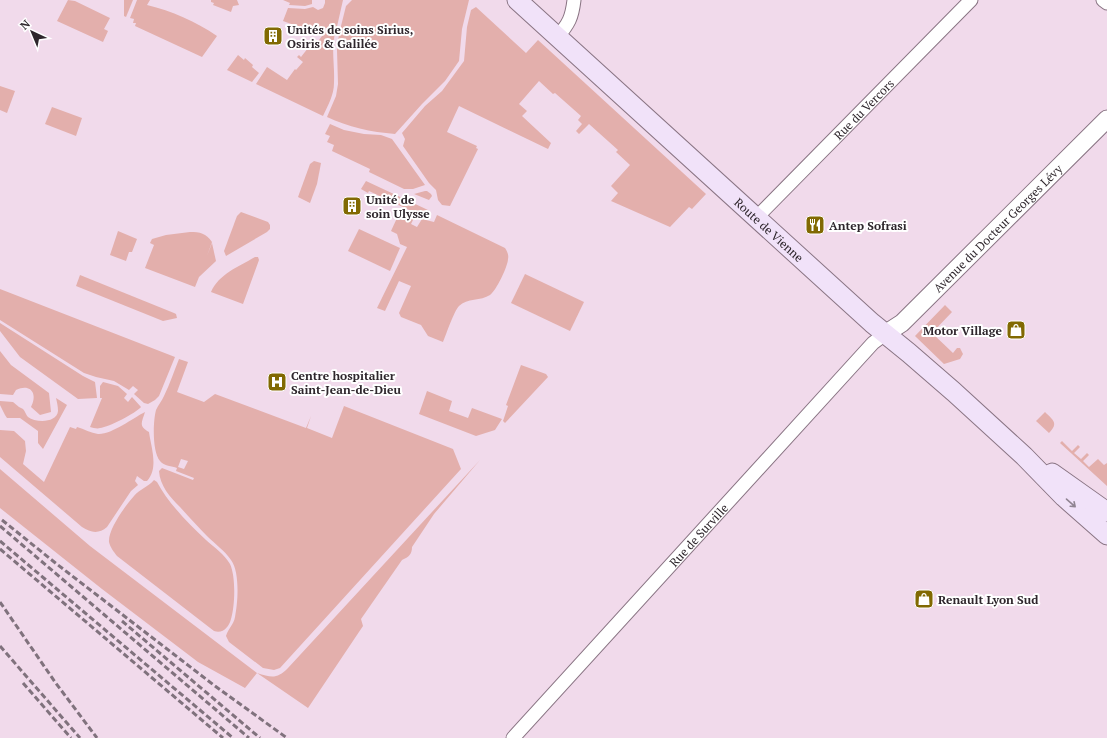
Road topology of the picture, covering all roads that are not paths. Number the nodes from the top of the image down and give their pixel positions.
1 (517, 0) edge
2 (574, 0) edge
3 (972, 0) edge
4 (1104, 0) edge
5 (1107, 3) edge
6 (557, 37) junction
7 (1107, 119) edge
8 (756, 218) junction
9 (885, 334) junction
10 (1024, 456) junction
11 (1107, 512) edge
12 (1107, 535) edge
13 (513, 738) edge

1 - 6 main road, Route de Vienne
2 - 6 street
3 - 8 street, Rue du Vercors
4 - 5 street
6 - 8 main road, Route de Vienne
7 - 9 street, Avenue du Docteur Georges Lévy
8 - 9 main road, Route de Vienne
9 - 10 main road, Route de Vienne
9 - 13 street, Rue de Surville
10 - 11 main road, Route de Vienne
10 -> 12 main road, Route de Vienne

